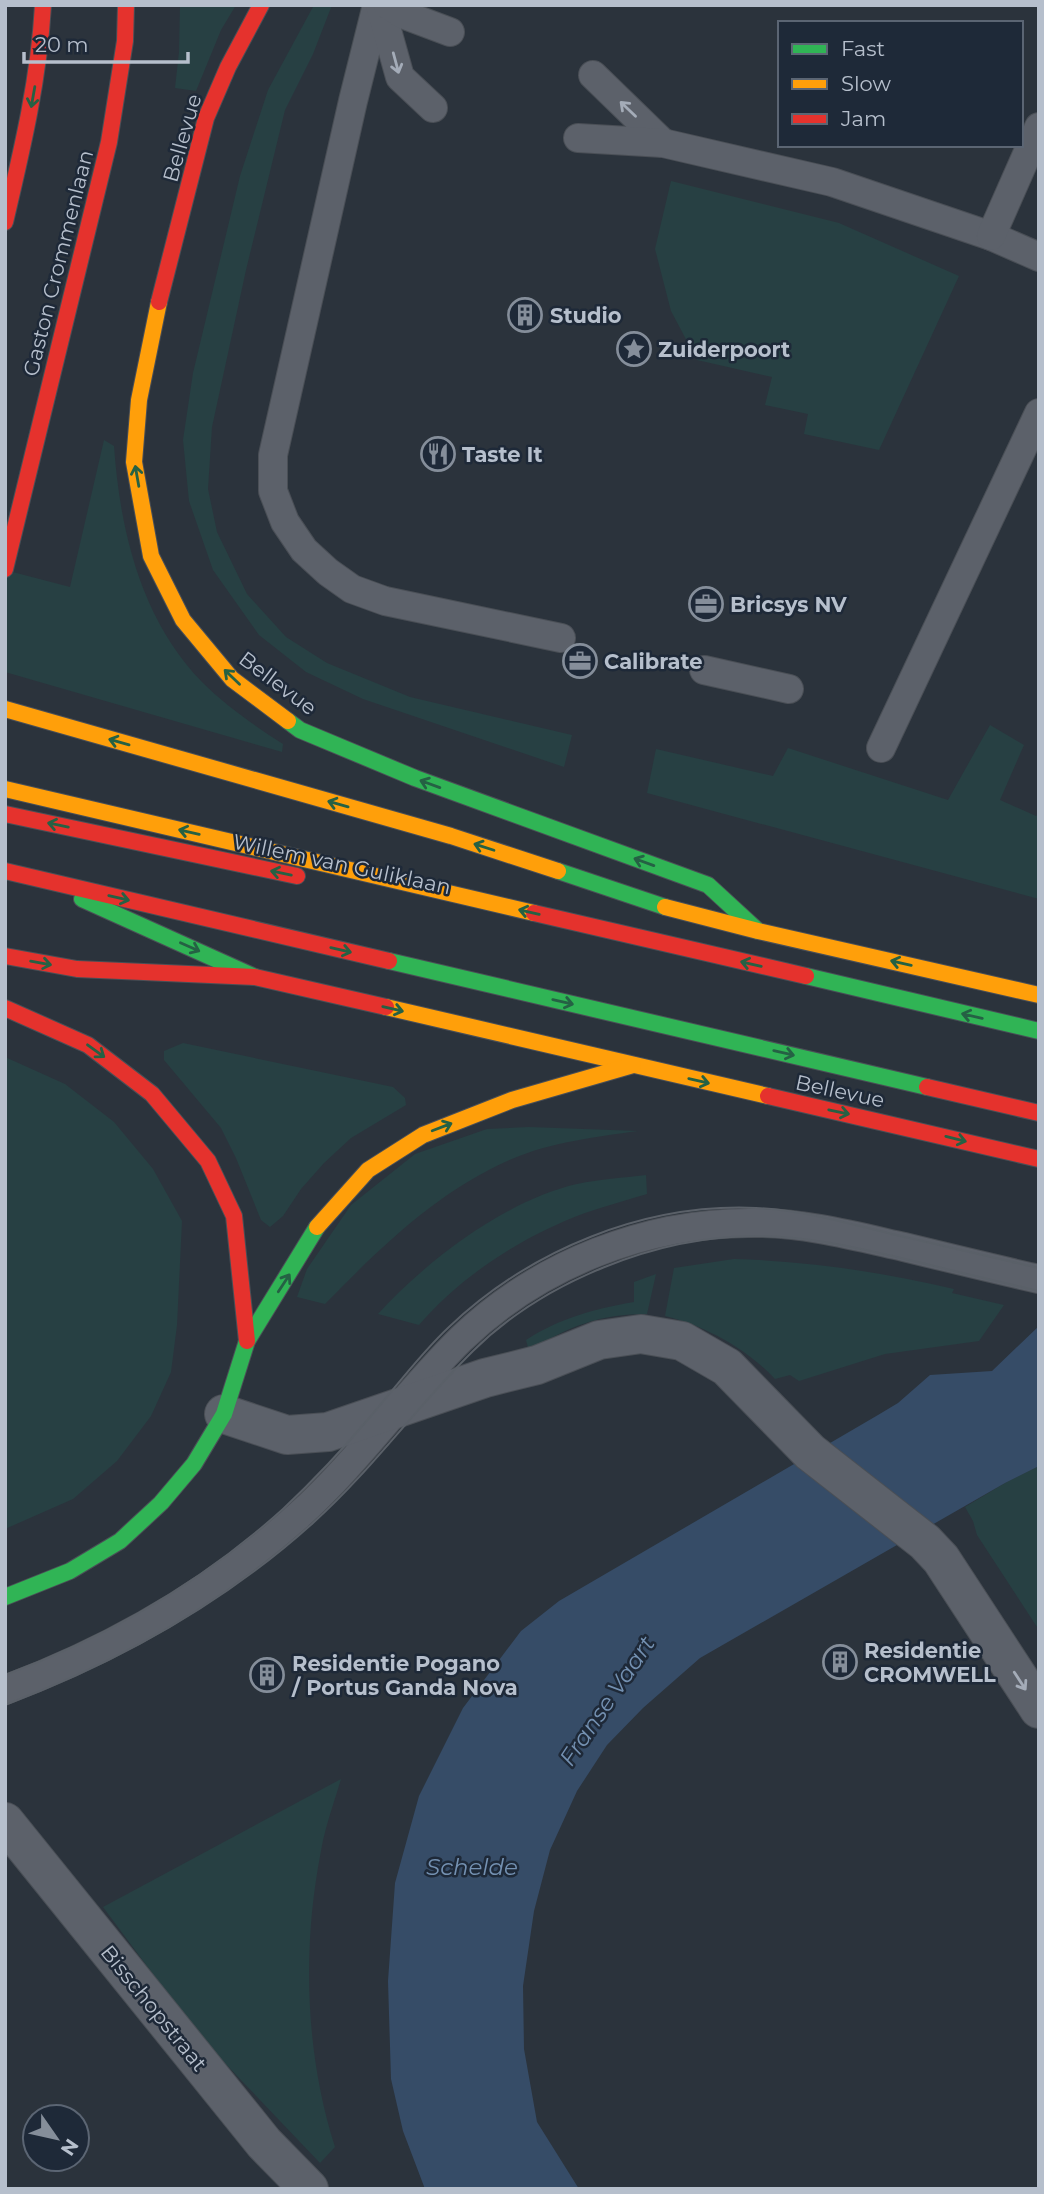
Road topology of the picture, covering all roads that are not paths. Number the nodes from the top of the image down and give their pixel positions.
1 (43, 5) edge
2 (125, 5) edge
3 (261, 5) edge
4 (379, 5) edge
5 (388, 5) edge
6 (450, 32) dead end
7 (593, 75) dead end
8 (433, 108) dead end
9 (1039, 127) edge
10 (578, 138) dead end
11 (663, 143) junction
12 (5, 222) edge
13 (991, 236) junction
14 (1039, 257) edge
15 (1039, 413) edge
16 (5, 569) edge
17 (561, 638) dead end
18 (704, 670) dead end
19 (789, 689) dead end
20 (5, 709) edge
21 (881, 748) dead end
22 (5, 789) edge
23 (5, 814) edge
24 (5, 872) edge
25 (317, 880) dead end
26 (5, 881) edge
27 (398, 898) dead end
28 (665, 907) junction
29 (758, 930) junction
30 (5, 956) edge
31 (256, 976) junction
32 (1039, 995) edge
33 (5, 1008) edge
34 (1039, 1031) edge
35 (633, 1065) junction
36 (1039, 1113) edge
37 (1033, 1158) edge
38 (1039, 1279) edge
39 (247, 1341) junction
40 (400, 1407) junction
41 (225, 1414) junction
42 (5, 1597) edge
43 (5, 1690) edge
44 (1039, 1709) edge
45 (5, 1822) edge
46 (309, 2189) edge

1 -> 12 main road
2 - 16 main road, Gaston Crommenlaan
29 -> 3 main road, Bellevue
4 -> 8 lane
4 - 17 lane
5 - 6 lane
11 -> 7 lane
9 - 13 lane
10 - 11 lane
11 - 13 lane
13 - 14 lane
15 - 21 lane
18 - 19 lane
28 -> 20 main road, Bellevue
34 -> 22 main road, bridge
25 -> 23 main road, Willem van Guliklaan
24 -> 36 main road
26 -> 31 main road
27 - 28 main road, Willem van Guliklaan
28 - 29 main road, Bellevue
32 -> 29 main road, Bellevue
30 -> 31 main road
31 -> 35 main road
33 -> 39 main road
35 -> 37 main road, Bellevue
39 -> 35 main road
38 - 40 lane
39 - 41 main road
40 - 41 street
40 - 43 lane
40 -> 44 street
41 - 42 main road
45 - 46 street, Bisschopstraat

